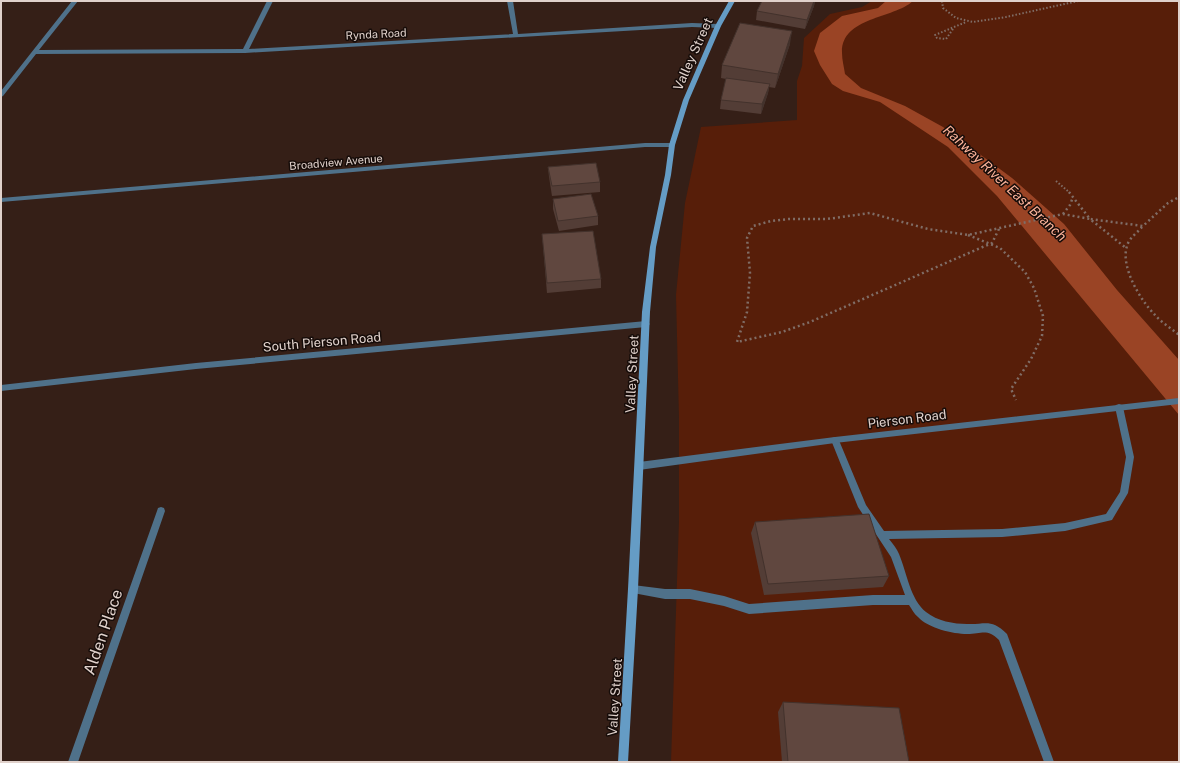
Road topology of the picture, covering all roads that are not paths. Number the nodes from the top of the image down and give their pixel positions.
1 (75, 1) edge
2 (270, 1) edge
3 (510, 1) edge
4 (732, 1) edge
5 (718, 26) junction
6 (516, 36) junction
7 (34, 52) junction
8 (245, 52) junction
9 (1, 95) edge
10 (672, 145) junction
11 (1, 200) edge
12 (646, 324) junction
13 (1, 388) edge
14 (1179, 401) edge
15 (1119, 407) junction
16 (835, 440) junction
17 (640, 466) junction
18 (161, 511) dead end
19 (882, 535) junction
20 (633, 589) junction
21 (911, 600) junction
22 (73, 762) edge
23 (622, 762) edge
24 (1049, 762) edge

1 - 7 street
2 - 8 street
3 - 6 street
4 - 5 main road, Valley Street
5 - 6 street, Rynda Road
5 - 10 main road, Valley Street
6 - 8 street, Rynda Road
7 - 8 street, Rynda Road
7 - 9 street
10 - 11 street, Broadview Avenue
10 - 12 main road, Valley Street
12 - 13 street, South Pierson Road
12 - 17 main road, Valley Street
14 - 15 street, Pierson Road
15 - 16 street, Pierson Road
15 - 19 street
16 - 17 street, Pierson Road
16 - 19 street
17 - 20 main road, Valley Street
18 - 22 street, Alden Place
19 - 21 street
20 - 21 street
20 - 23 main road, Valley Street
21 - 24 street

